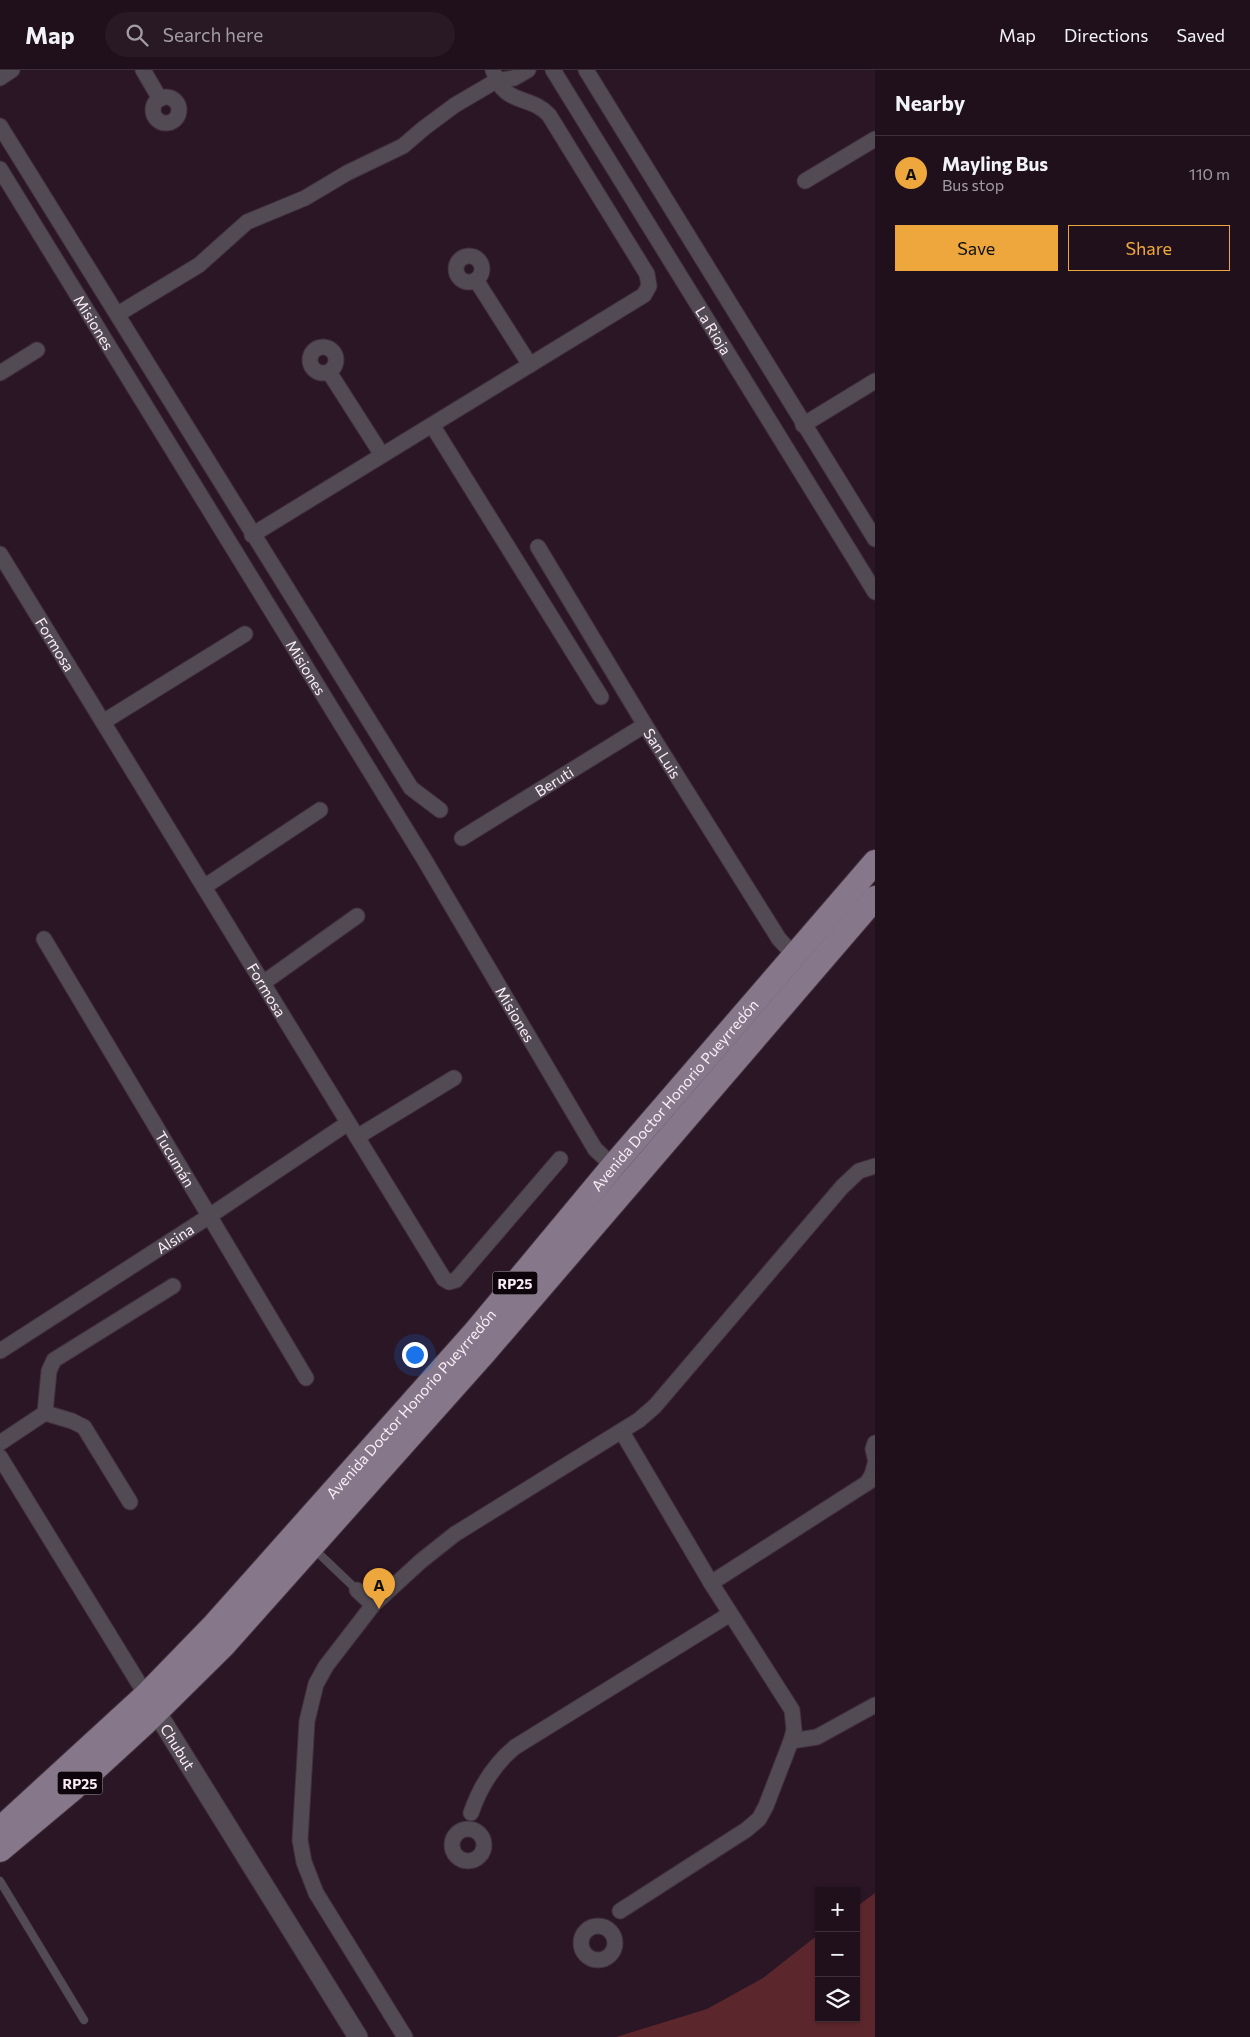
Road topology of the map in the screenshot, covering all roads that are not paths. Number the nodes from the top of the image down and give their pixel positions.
1 (12, 70) edge
2 (143, 70) edge
3 (528, 70) edge
4 (553, 70) edge
5 (586, 70) edge
6 (497, 74) edge
7 (0, 78) edge
8 (160, 98) dead end
9 (0, 126) edge
10 (875, 139) edge
11 (0, 169) edge
12 (805, 182) dead end
13 (476, 280) dead end
14 (118, 314) junction
15 (37, 350) dead end
16 (530, 365) junction
17 (329, 372) dead end
18 (0, 373) edge
19 (875, 381) edge
20 (432, 425) junction
21 (803, 425) junction
22 (382, 455) junction
23 (252, 535) junction
24 (875, 539) edge
25 (538, 547) dead end
26 (0, 554) edge
27 (875, 592) edge
28 (245, 634) dead end
29 (601, 697) dead end
30 (104, 722) junction
31 (646, 726) junction
32 (320, 810) dead end
33 (440, 810) dead end
34 (462, 838) dead end
35 (875, 862) edge
36 (204, 887) junction
37 (875, 898) edge
38 (357, 916) dead end
39 (44, 939) dead end
40 (795, 956) junction
41 (263, 983) junction
42 (454, 1078) dead end
43 (348, 1123) junction
44 (357, 1138) junction
45 (560, 1159) dead end
46 (613, 1166) junction
47 (875, 1166) edge
48 (208, 1217) junction
49 (173, 1286) dead end
50 (0, 1351) edge
51 (306, 1378) dead end
52 (45, 1413) junction
53 (622, 1432) junction
54 (0, 1443) edge
55 (875, 1443) edge
56 (0, 1457) edge
57 (875, 1458) edge
58 (875, 1464) edge
59 (871, 1481) edge
60 (130, 1502) dead end
61 (304, 1540) junction
62 (710, 1583) junction
63 (357, 1590) joint
64 (373, 1605) junction
65 (730, 1614) junction
66 (152, 1704) junction
67 (875, 1705) edge
68 (792, 1741) junction
69 (470, 1813) junction
70 (0, 1829) edge
71 (459, 1832) junction
72 (478, 1833) junction
73 (0, 1850) edge
74 (0, 1881) edge
75 (620, 1910) junction
76 (592, 1926) junction
77 (612, 1934) junction
78 (84, 2020) dead end
79 (358, 2037) edge
80 (404, 2037) edge

1 - 7 street
2 - 8 street
3 - 6 street
4 - 27 street, La Rioja
5 - 21 street
6 - 14 street
6 - 16 street
9 - 14 street
10 - 12 street
11 - 46 street, Misiones
13 - 16 street
14 - 23 street
15 - 18 street
16 - 20 street
17 - 22 street
19 - 21 street
20 - 22 street
20 - 29 street
21 - 24 street
22 - 23 street
23 - 33 street
25 - 31 street, San Luis
26 - 30 street, Formosa
28 - 30 street
30 - 36 street, Formosa
31 - 34 street, Beruti
31 - 40 street, San Luis
32 - 36 street
35 - 40 main road, Avenida Doctor Honorio Pueyrredón / RP25
36 - 41 street, Formosa
37 - 61 main road, Avenida Doctor Honorio Pueyrredón / RP25
38 - 41 street
39 - 48 street, Tucumán
40 - 46 main road, Avenida Doctor Honorio Pueyrredón / RP25
41 - 43 street, Formosa
42 - 44 street
43 - 44 street, Formosa
43 - 48 street, Alsina
44 - 45 street, Formosa
46 - 61 main road, Avenida Doctor Honorio Pueyrredón / RP25
47 - 53 street
48 - 50 street, Alsina
48 - 51 street, Tucumán
49 - 52 street
52 - 54 street
52 - 60 street
53 - 62 street
53 - 64 street
55 - 57 street
56 - 66 street, Chubut
58 - 59 street
59 - 62 street
61 - 63 lane
61 - 66 main road, Avenida Doctor Honorio Pueyrredón / RP25
62 - 65 street
63 - 64 street
64 - 80 street
65 - 68 street
65 - 69 street
66 - 70 main road, Avenida Doctor Honorio Pueyrredón / RP25
66 - 73 main road, Avenida Doctor Honorio Pueyrredón / RP25
66 - 79 street, Chubut
67 - 68 street
68 - 75 street
69 - 71 street
69 - 72 street
71 - 72 street
71 - 72 street
74 - 78 lane
75 - 76 street
75 - 77 street
76 - 77 street
76 - 77 street

